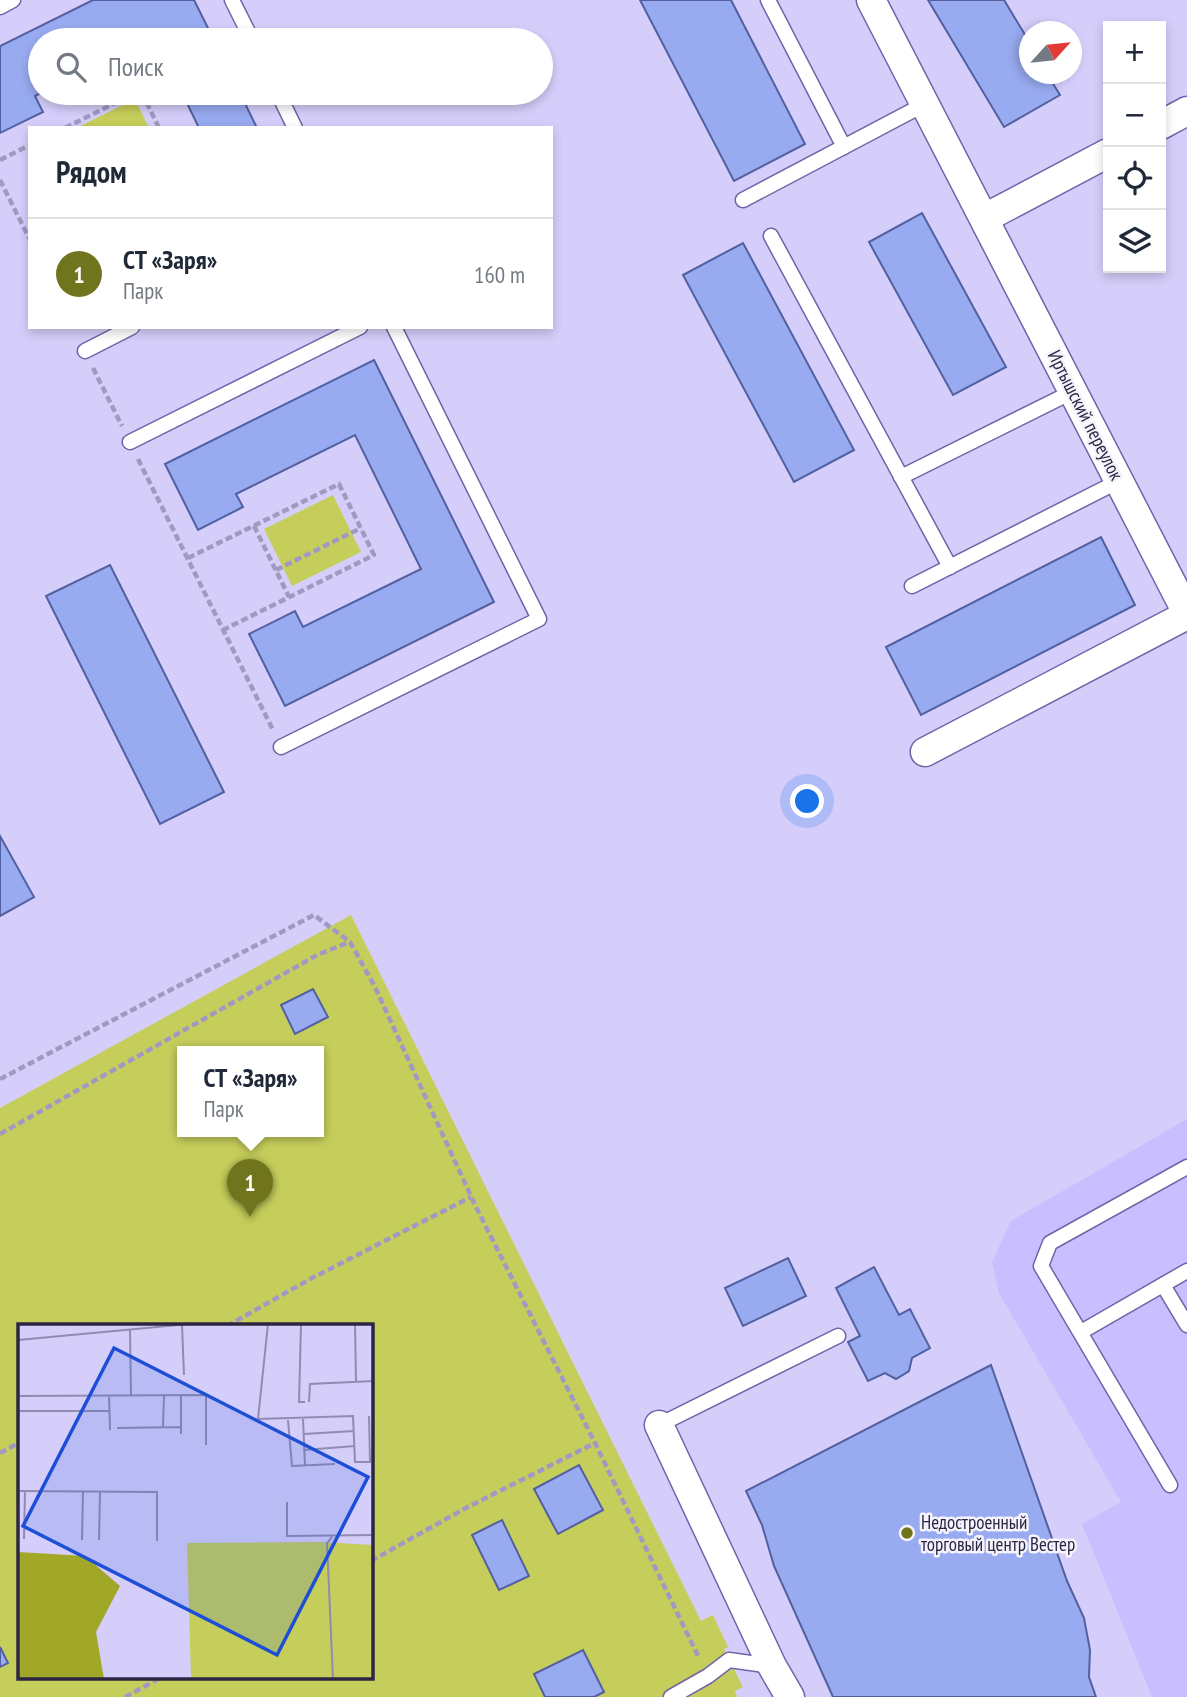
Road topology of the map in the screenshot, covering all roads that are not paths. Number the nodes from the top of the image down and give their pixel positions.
1 (13, 0) edge
2 (232, 0) edge
3 (768, 0) edge
4 (871, 0) edge
5 (0, 6) edge
6 (246, 28) edge
7 (925, 104) junction
8 (284, 105) edge
9 (1187, 111) edge
10 (1166, 122) edge
11 (295, 126) edge
12 (844, 147) junction
13 (1103, 156) edge
14 (743, 200) dead end
15 (985, 218) junction
16 (771, 236) dead end
17 (128, 329) edge
18 (356, 329) edge
19 (395, 329) edge
20 (85, 351) road end
21 (1074, 391) junction
22 (130, 442) road end
23 (901, 477) junction
24 (1119, 481) junction
25 (950, 566) junction
26 (912, 586) dead end
27 (1187, 614) edge
28 (281, 747) road end
29 (925, 752) dead end
30 (1187, 1167) edge
31 (1187, 1270) edge
32 (1163, 1284) junction
33 (1187, 1325) edge
34 (1081, 1332) junction
35 (838, 1336) dead end
36 (659, 1425) joint
37 (1170, 1485) dead end
38 (772, 1667) junction
39 (671, 1697) edge
40 (790, 1697) edge

1 - 5 lane
2 - 6 lane
3 - 12 lane
4 - 7 street, Иртышский переулок
7 - 12 lane
7 - 15 street, Иртышский переулок
8 - 11 lane
9 - 10 street
12 - 14 lane
13 - 15 street
15 - 21 street, Иртышский переулок
16 - 23 lane
17 - 20 lane
18 - 22 lane
19 - 28 lane
21 - 23 lane
21 - 24 street, Иртышский переулок
23 - 25 lane
24 - 25 lane
24 - 27 street, Иртышский переулок
25 - 26 lane
27 - 29 street
30 - 34 lane
31 - 32 lane
32 - 33 lane
32 - 34 lane
34 - 37 lane
35 - 36 lane
36 - 38 street
38 - 39 lane
38 - 40 street

